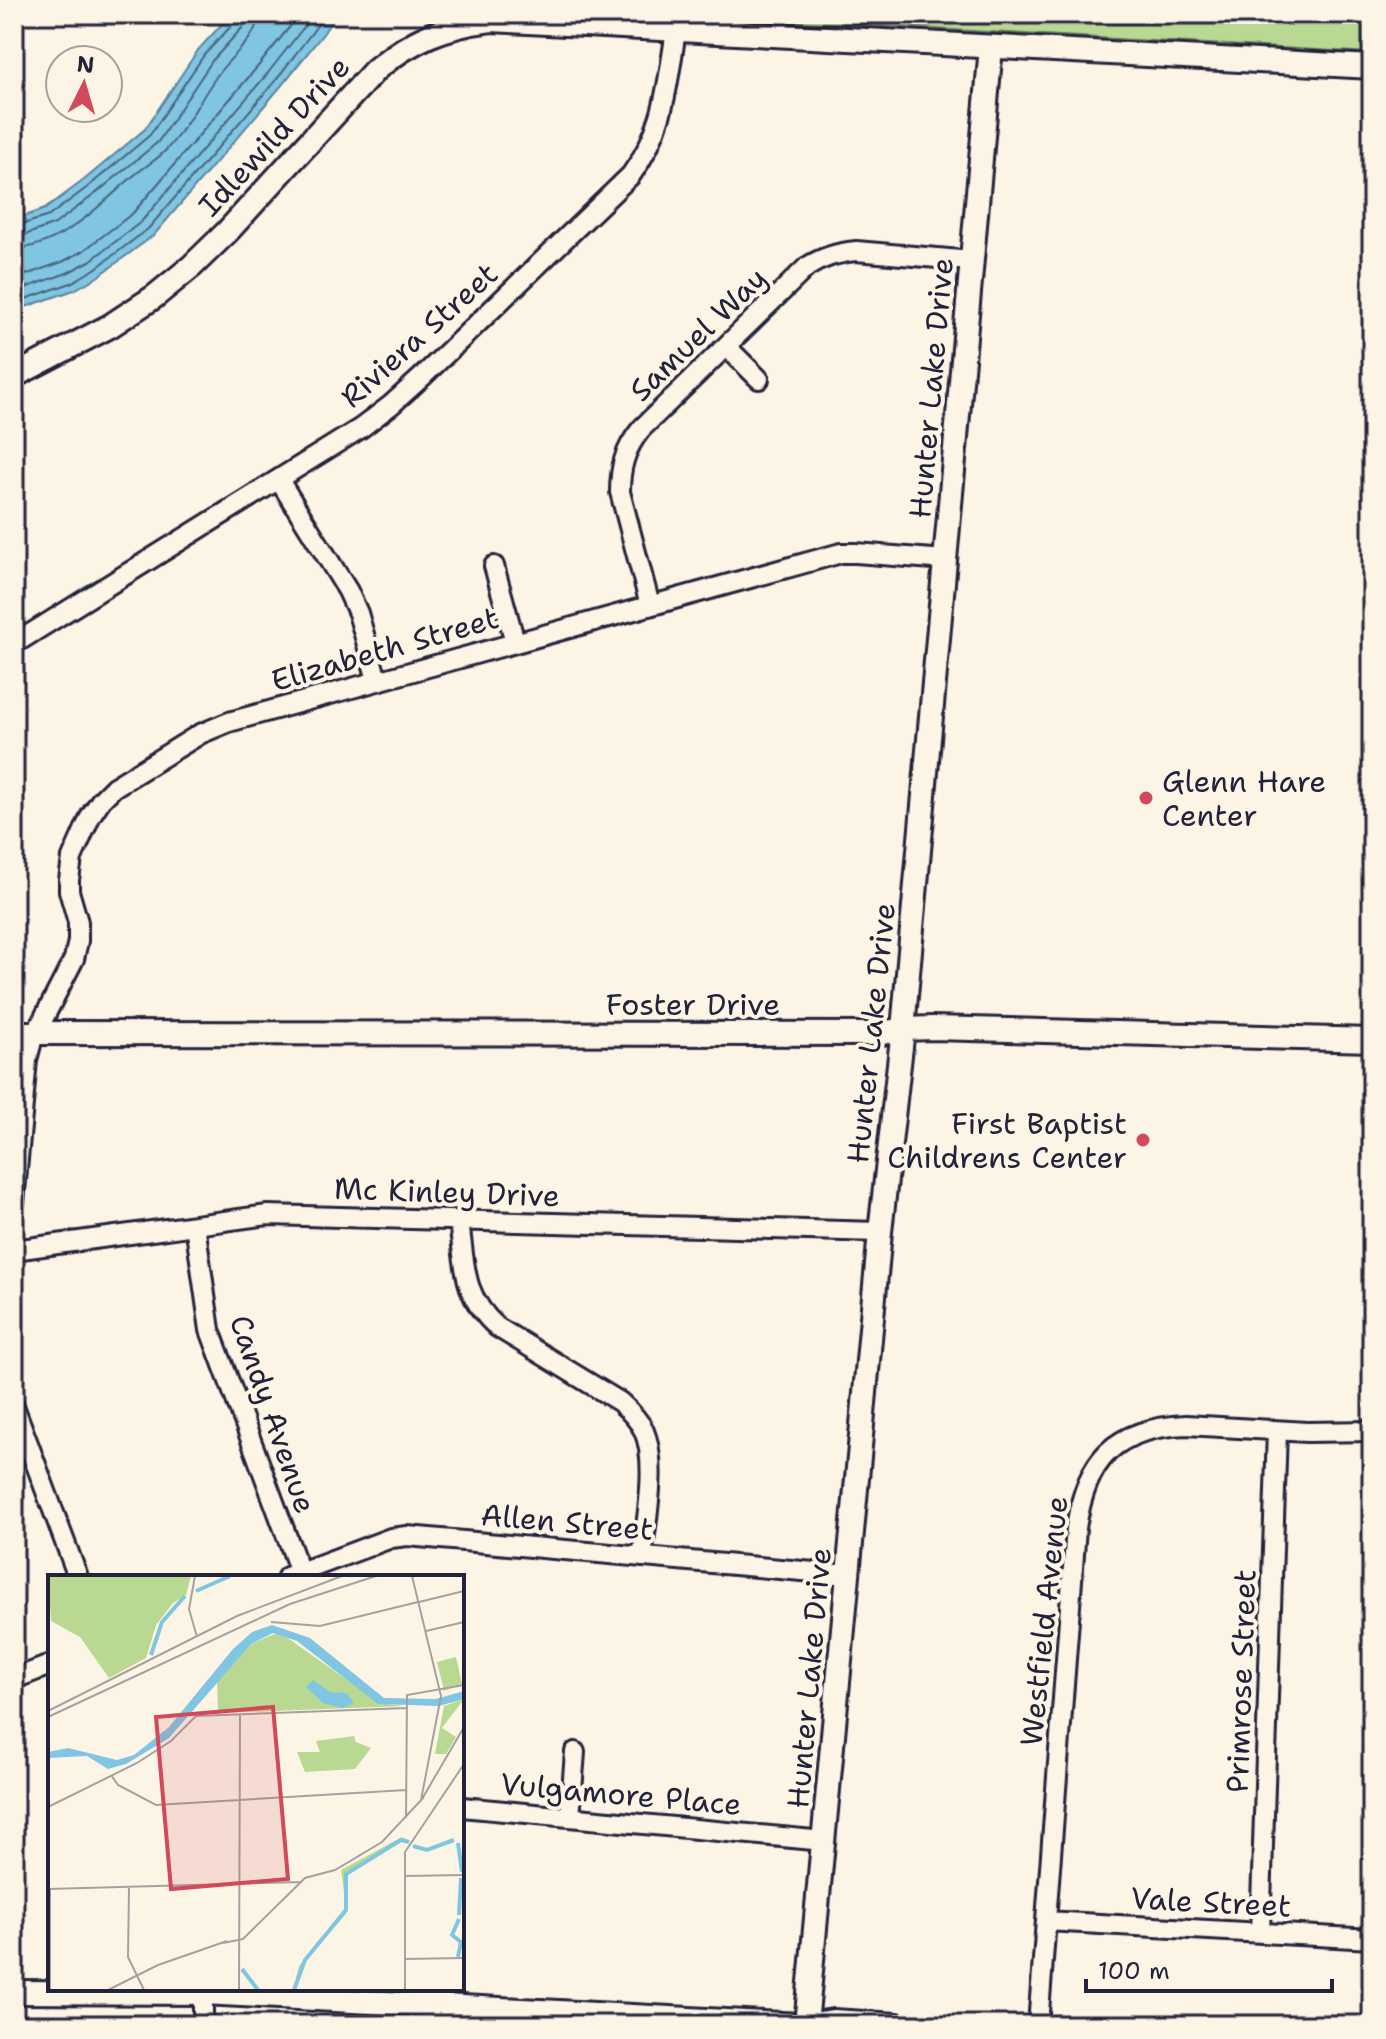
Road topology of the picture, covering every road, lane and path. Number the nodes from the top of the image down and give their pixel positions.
1 (676, 31) junction
2 (991, 47) junction
3 (1372, 67) edge
4 (972, 261) junction
5 (726, 346) junction
6 (14, 376) edge
7 (759, 379) dead end
8 (279, 480) junction
9 (946, 560) junction
10 (494, 566) dead end
11 (650, 605) junction
12 (515, 642) junction
13 (14, 644) edge
14 (377, 680) junction
15 (903, 1029) junction
16 (25, 1032) edge
17 (1372, 1040) edge
18 (14, 1203) edge
19 (459, 1221) junction
20 (195, 1225) junction
21 (880, 1232) junction
22 (14, 1250) edge
23 (14, 1406) edge
24 (1277, 1431) junction
25 (1372, 1431) edge
26 (642, 1557) junction
27 (293, 1574) edge
28 (77, 1575) edge
29 (848, 1575) junction
30 (48, 1666) edge
31 (14, 1679) edge
32 (575, 1752) dead end
33 (464, 1807) edge
34 (570, 1817) junction
35 (824, 1841) junction
36 (1046, 1921) junction
37 (1260, 1933) junction
38 (1372, 1939) edge
39 (203, 1991) edge
40 (14, 1992) edge
41 (203, 2025) edge
42 (805, 2025) edge
43 (897, 2025) edge
44 (1038, 2025) edge

1 - 2 street, Idlewild Drive
1 - 6 street, Idlewild Drive
1 - 8 street, Riviera Street
2 - 3 street, Idlewild Drive
2 - 4 street, Hunter Lake Drive
4 - 5 street, Samuel Way
4 - 9 street, Hunter Lake Drive
5 - 7 street
5 - 11 street, Samuel Way
8 - 13 street, Riviera Street
8 - 14 street
9 - 11 street, Elizabeth Street
9 - 15 street, Hunter Lake Drive
10 - 12 street
11 - 12 street, Elizabeth Street
12 - 14 street, Elizabeth Street
14 - 16 street, Elizabeth Street
15 - 16 street, Foster Drive
15 - 17 street, Foster Drive
15 - 21 street, Hunter Lake Drive
16 - 18 street, Elizabeth Street
19 - 20 street, Mc Kinley Drive
19 - 21 street, Mc Kinley Drive
19 - 26 street
20 - 22 street, Mc Kinley Drive
20 - 27 street, Candy Avenue
21 - 29 street, Hunter Lake Drive
23 - 28 street
24 - 25 street, Westfield Avenue
24 - 36 street, Westfield Avenue
24 - 37 street, Primrose Street
26 - 27 street, Allen Street
26 - 29 street, Allen Street
29 - 35 street, Hunter Lake Drive
30 - 31 street
32 - 34 street
33 - 34 street, Vulgamore Place
34 - 35 street, Vulgamore Place
35 - 42 street, Hunter Lake Drive
36 - 37 street, Vale Street
36 - 44 street, Westfield Avenue
37 - 38 street, Vale Street
39 - 40 street
39 - 41 street
39 - 42 street
42 - 43 street

